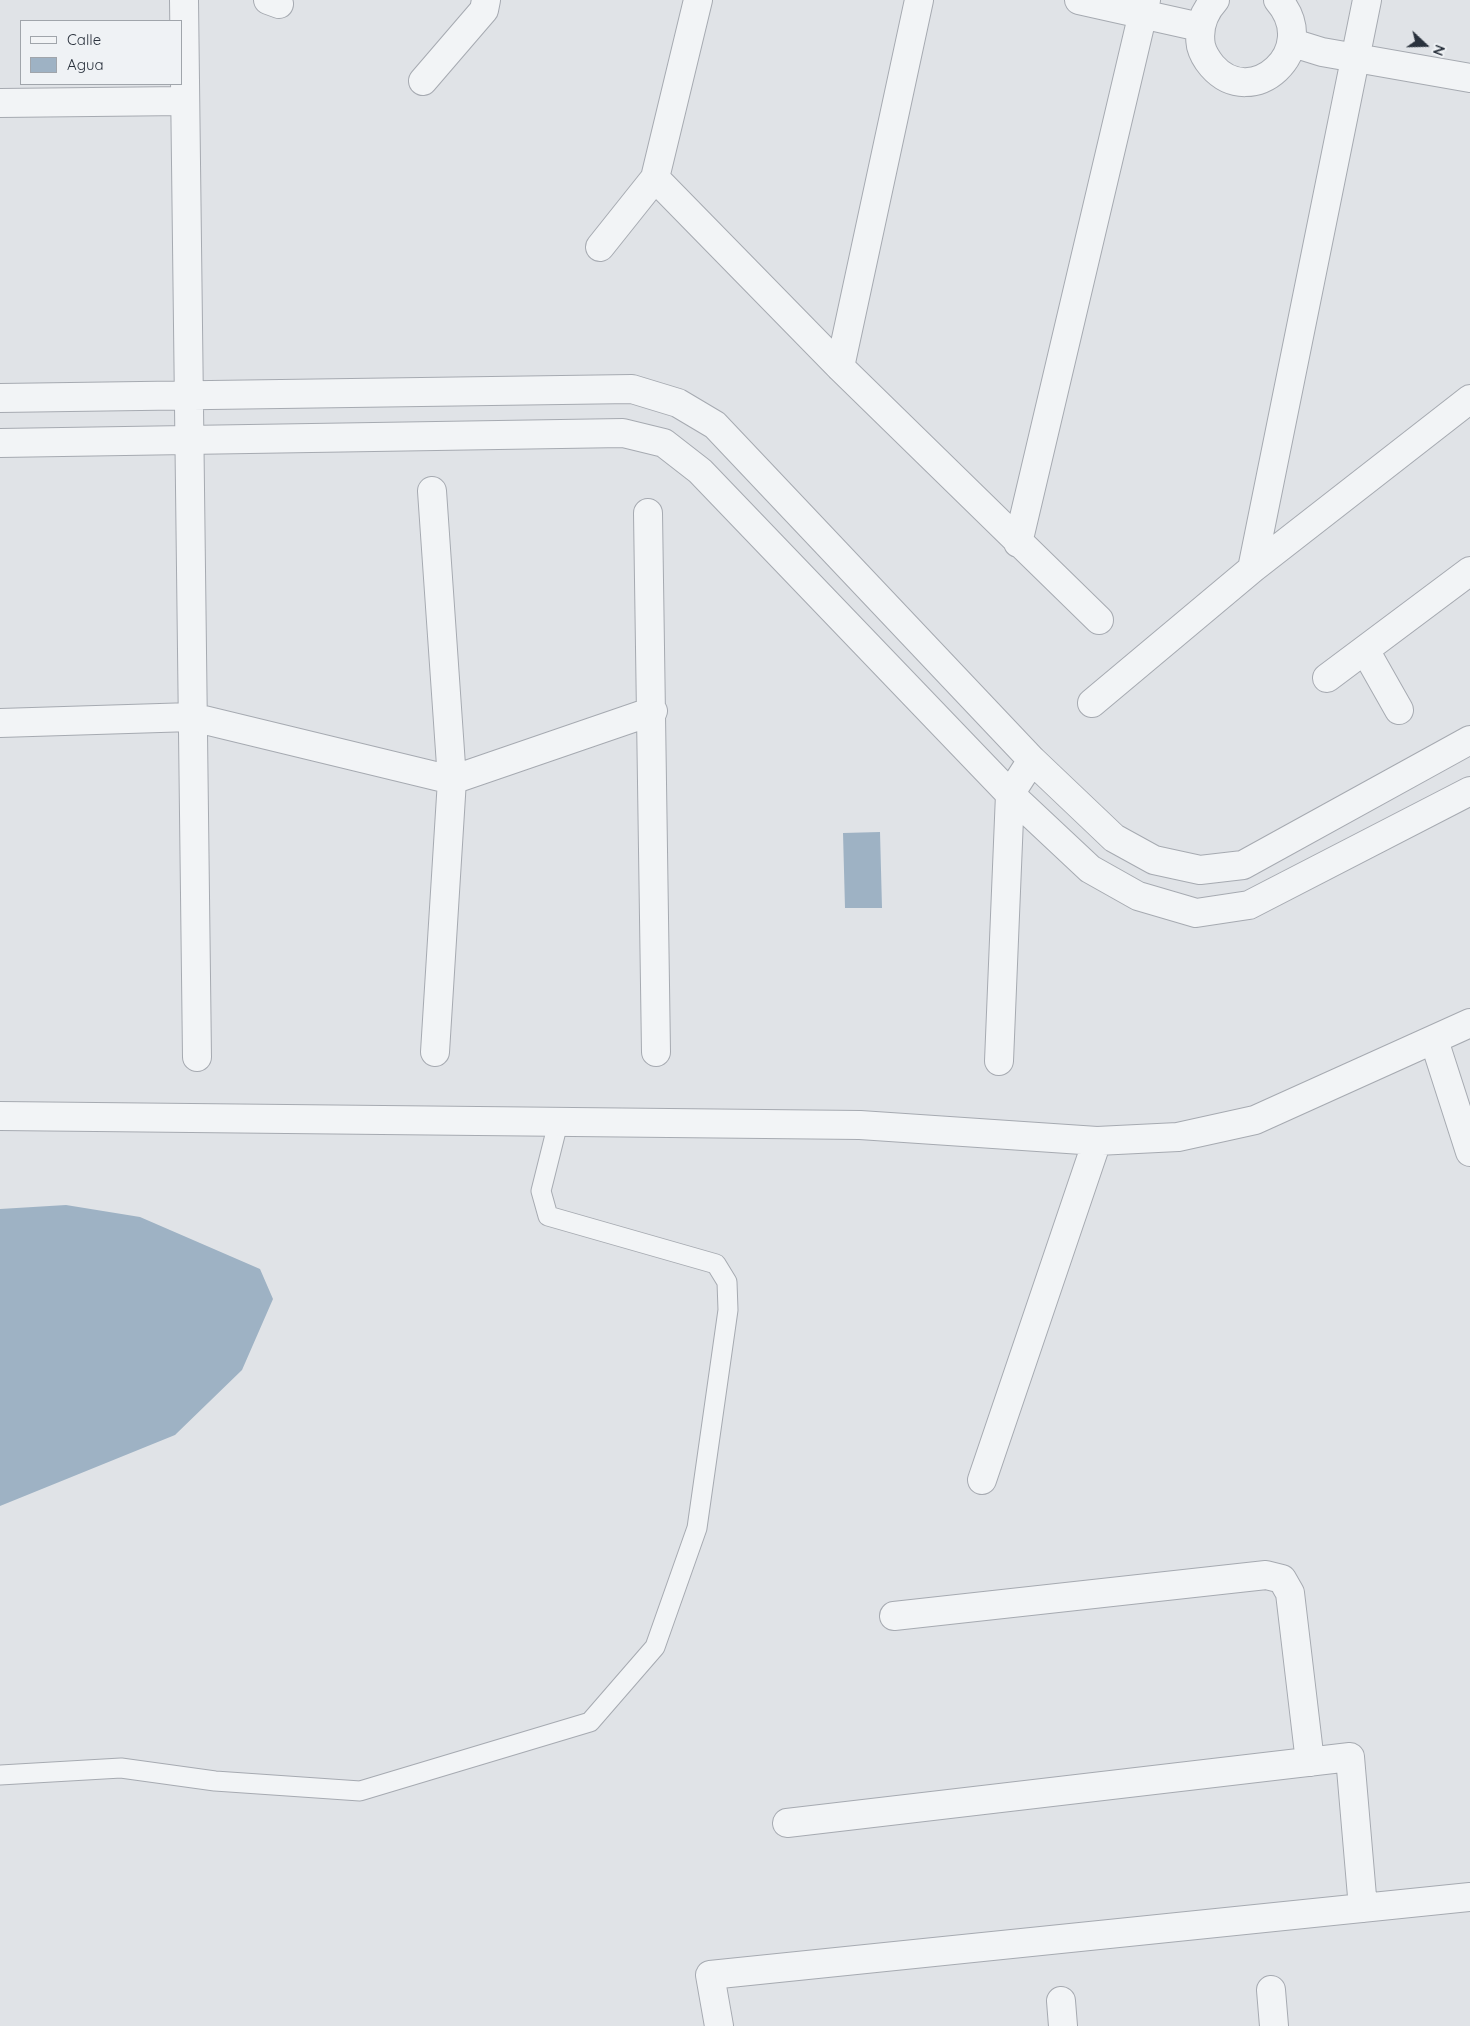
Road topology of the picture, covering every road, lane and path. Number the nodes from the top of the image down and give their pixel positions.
1 (184, 0) edge
2 (698, 0) edge
3 (919, 0) edge
4 (1079, 0) edge
5 (1214, 0) edge
6 (1278, 0) edge
7 (1367, 0) edge
8 (481, 3) edge
9 (1145, 7) edge
10 (1200, 27) junction
11 (1293, 43) junction
12 (1354, 57) junction
13 (1470, 78) edge
14 (423, 81) dead end
15 (184, 101) junction
16 (0, 103) edge
17 (655, 178) junction
18 (600, 247) dead end
19 (840, 367) junction
20 (424, 392) junction
21 (190, 395) junction
22 (0, 398) edge
23 (1470, 399) edge
24 (425, 436) junction
25 (190, 439) junction
26 (0, 443) edge
27 (432, 491) dead end
28 (648, 513) dead end
29 (1018, 543) junction
30 (1252, 569) junction
31 (1470, 571) edge
32 (1098, 620) dead end
33 (1364, 650) junction
34 (1327, 678) dead end
35 (1092, 703) dead end
36 (1399, 710) dead end
37 (652, 711) junction
38 (192, 717) junction
39 (0, 723) edge
40 (1470, 740) edge
41 (1032, 760) junction
42 (452, 780) junction
43 (1470, 791) edge
44 (1010, 794) junction
45 (1243, 865) junction
46 (1249, 905) junction
47 (1470, 1023) edge
48 (1434, 1040) junction
49 (434, 1052) dead end
50 (656, 1052) dead end
51 (197, 1057) dead end
52 (999, 1061) dead end
53 (0, 1116) edge
54 (558, 1123) junction
55 (1097, 1141) junction
56 (1470, 1152) edge
57 (982, 1480) dead end
58 (894, 1616) dead end
59 (1310, 1762) junction
60 (0, 1775) edge
61 (787, 1823) dead end
62 (1470, 1897) edge
63 (1363, 1908) junction
64 (1271, 1990) dead end
65 (719, 2026) edge
66 (1274, 2026) edge

1 - 15 street
2 - 17 street
3 - 19 street
4 - 9 street
5 - 10 street
6 - 11 street
7 - 12 street
8 - 14 street
9 - 10 street
9 - 29 street
10 - 11 street
11 - 12 street
12 - 13 street
12 - 30 street
15 - 16 street
15 - 21 street
17 - 18 street
17 - 19 street
19 - 29 street
20 - 21 street
20 - 24 street
20 - 41 street
21 - 22 street
21 - 25 street
23 - 30 street
24 - 25 street
24 - 44 street
25 - 26 street
25 - 38 street
27 - 42 street
28 - 37 street
29 - 32 street
30 - 35 street
31 - 33 street
33 - 34 street
33 - 36 street
37 - 42 street
37 - 50 street
38 - 39 street
38 - 42 street
38 - 51 street
40 - 45 street
41 - 44 street
41 - 45 street
42 - 49 street
43 - 46 street
44 - 46 street
44 - 52 street
45 - 46 street
47 - 48 street
48 - 55 street
48 - 56 street
53 - 54 street
54 - 55 street
54 - 60 lane
55 - 57 street
58 - 59 street
59 - 61 street
59 - 63 street
62 - 63 street
63 - 65 street
64 - 66 street

